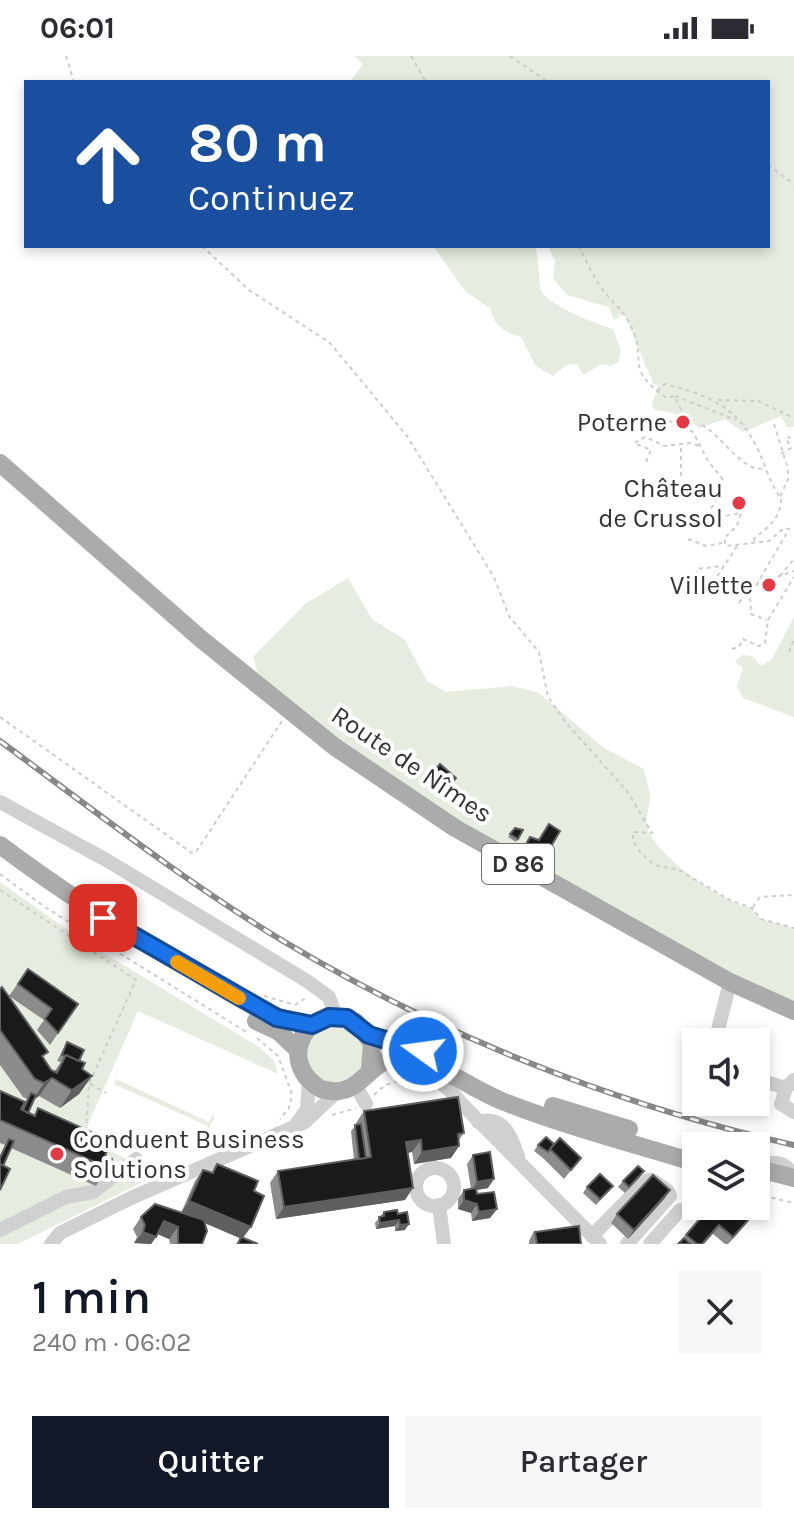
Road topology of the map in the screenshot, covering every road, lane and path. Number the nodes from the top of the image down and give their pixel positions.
1 (66, 56) edge
2 (411, 56) edge
3 (510, 56) edge
4 (73, 80) edge
5 (425, 80) edge
6 (545, 80) edge
7 (770, 166) edge
8 (794, 184) edge
9 (204, 248) edge
10 (579, 248) edge
11 (657, 391) junction
12 (674, 396) junction
13 (717, 401) junction
14 (661, 417) dead end
15 (794, 418) edge
16 (738, 421) junction
17 (682, 424) junction
18 (774, 424) dead end
19 (702, 425) dead end
20 (794, 437) edge
21 (681, 443) junction
22 (700, 446) junction
23 (781, 454) junction
24 (646, 462) dead end
25 (0, 463) edge
26 (767, 471) junction
27 (658, 477) dead end
28 (780, 497) junction
29 (705, 516) junction
30 (688, 523) dead end
31 (688, 539) dead end
32 (723, 542) junction
33 (755, 544) junction
34 (737, 545) junction
35 (794, 559) edge
36 (725, 566) junction
37 (793, 570) edge
38 (686, 577) dead end
39 (779, 577) junction
40 (794, 577) edge
41 (716, 581) junction
42 (695, 583) junction
43 (757, 584) junction
44 (748, 593) junction
45 (739, 603) dead end
46 (768, 620) junction
47 (794, 639) edge
48 (732, 649) dead end
49 (789, 652) dead end
50 (289, 710) junction
51 (0, 717) edge
52 (0, 802) edge
53 (0, 845) edge
54 (0, 860) edge
55 (0, 874) edge
56 (0, 890) edge
57 (794, 895) edge
58 (752, 908) junction
59 (794, 928) edge
60 (730, 982) junction
61 (316, 987) junction
62 (261, 1001) dead end
63 (794, 1011) edge
64 (336, 1016) junction
65 (312, 1025) junction
66 (719, 1028) edge
67 (369, 1035) junction
68 (298, 1050) junction
69 (412, 1059) junction
70 (370, 1070) junction
71 (78, 1078) edge
72 (309, 1081) junction
73 (770, 1081) edge
74 (89, 1084) junction
75 (790, 1084) edge
76 (356, 1086) junction
77 (337, 1092) junction
78 (106, 1093) dead end
79 (366, 1104) dead end
80 (794, 1112) edge
81 (291, 1129) junction
82 (85, 1136) edge
83 (268, 1139) junction
84 (682, 1146) edge
85 (136, 1159) dead end
86 (682, 1159) edge
87 (770, 1174) edge
88 (770, 1178) edge
89 (794, 1178) edge
90 (794, 1190) edge
91 (770, 1197) edge
92 (794, 1203) edge
93 (439, 1205) dead end
94 (680, 1210) dead end
95 (605, 1225) junction
96 (0, 1230) edge
97 (596, 1240) edge
98 (51, 1244) edge
99 (444, 1244) edge
100 (626, 1244) edge
101 (650, 1244) edge

1 - 4 path
2 - 5 path
3 - 6 path
7 - 8 path
9 - 58 path
10 - 11 path
11 - 12 path
11 - 13 path
12 - 16 path
12 - 17 path
13 - 15 path
13 - 16 path
14 - 17 path
16 - 26 path
17 - 22 path
18 - 23 path
19 - 26 path
20 - 23 path
21 - 22 path
21 - 24 path
21 - 27 path
22 - 29 path
23 - 28 path
25 - 50 main road, Route de Nîmes / D 86
26 - 28 path
28 - 33 path
29 - 30 path
29 - 32 path
31 - 32 path
32 - 34 path
33 - 34 path
33 - 43 path
34 - 36 path
35 - 39 path
36 - 41 path
36 - 42 path
37 - 39 path
38 - 42 path
39 - 43 path
40 - 46 path
41 - 42 path
41 - 44 path
43 - 44 path
44 - 45 path
44 - 46 path
46 - 48 path
47 - 49 path
50 - 51 path
50 - 60 main road, Route de Nîmes / D 86
52 - 61 street
53 - 65 main road
54 - 68 main road
55 - 83 path
56 - 74 path
57 - 58 path
58 - 59 path
60 - 63 main road, Route de Nîmes / D 86
60 - 66 street
61 - 62 path
61 - 64 street
64 - 65 main road
64 - 67 main road
65 - 68 main road
67 - 70 main road
67 - 84 main road
68 - 72 main road
69 - 70 main road
69 - 86 main road
69 - 97 street
70 - 76 main road
71 - 74 path
72 - 77 main road
72 - 81 street
73 - 75 street
74 - 78 path
74 - 82 path
75 - 80 street
76 - 77 main road
76 - 79 street
77 - 81 street
81 - 83 street
83 - 98 street
85 - 96 street
87 - 89 main road
88 - 90 main road
91 - 92 path
93 - 99 street
94 - 101 street
95 - 97 street
95 - 100 street
95 - 100 street

